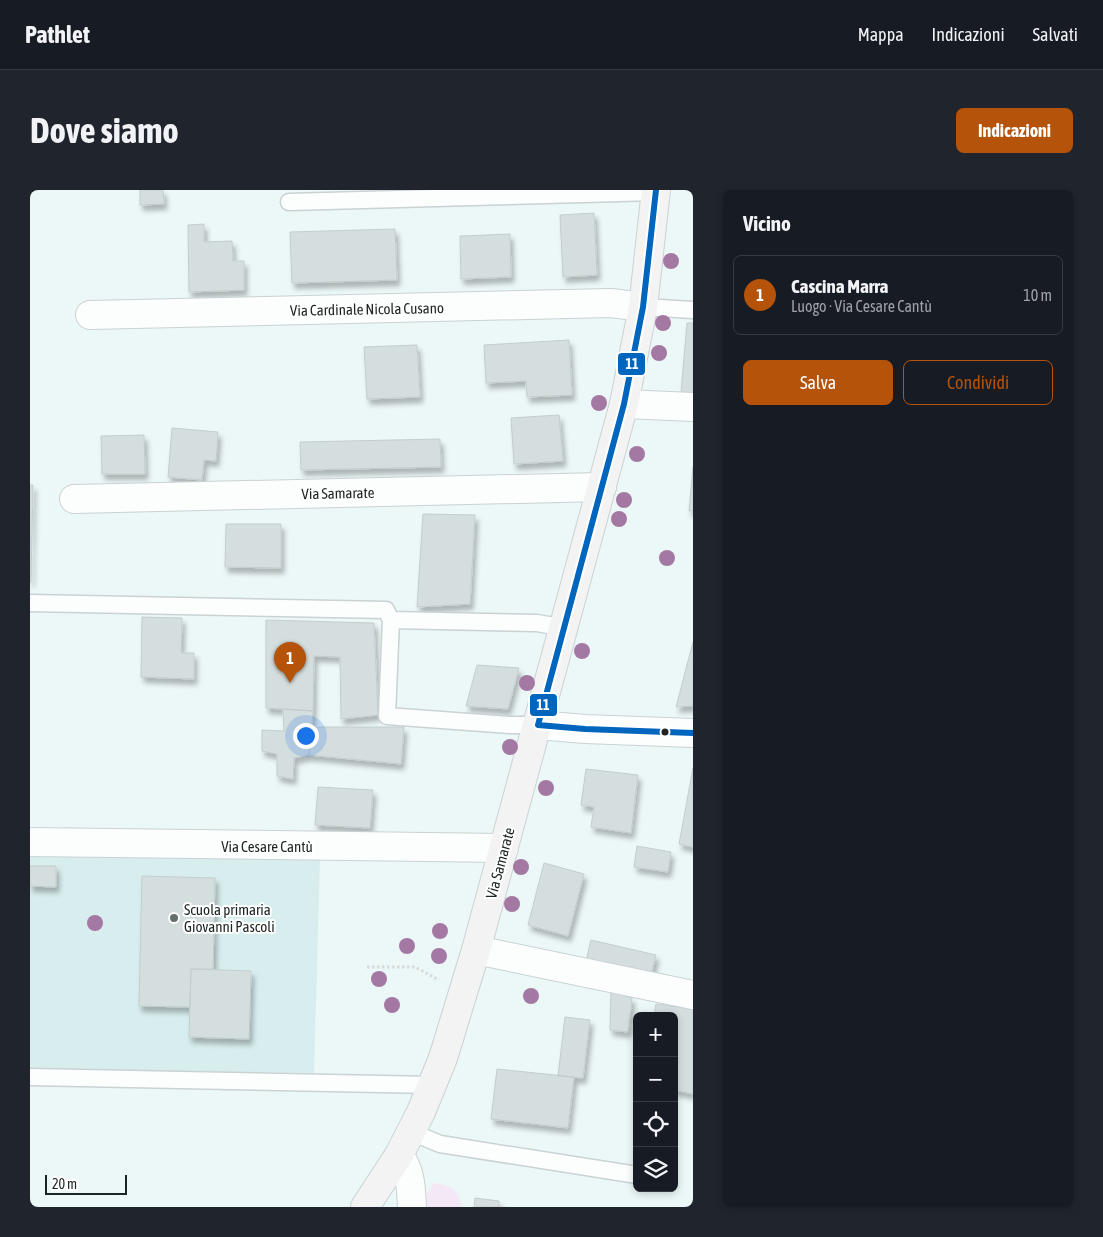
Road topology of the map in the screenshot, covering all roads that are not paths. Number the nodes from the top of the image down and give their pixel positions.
1 (656, 191) edge
2 (290, 202) dead end
3 (642, 307) junction
4 (693, 310) edge
5 (90, 315) dead end
6 (624, 404) junction
7 (693, 407) edge
8 (602, 487) junction
9 (74, 499) dead end
10 (30, 603) edge
11 (391, 620) junction
12 (565, 628) junction
13 (538, 725) junction
14 (693, 732) edge
15 (30, 842) edge
16 (504, 848) junction
17 (476, 950) junction
18 (693, 995) edge
19 (30, 1077) edge
20 (432, 1085) junction
21 (405, 1144) junction
22 (633, 1174) edge
23 (365, 1207) edge
24 (412, 1207) edge

1 - 2 lane
1 - 3 street, Via Samarate
3 - 4 lane
3 - 5 street, Via Cardinale Nicola Cusano
3 - 6 street, Via Samarate
6 - 7 street
6 - 8 street, Via Samarate
8 - 9 street, Via Samarate
8 - 12 street, Via Samarate
10 - 11 lane
11 - 12 lane
11 - 13 lane
12 - 13 street, Via Samarate
13 - 14 street
13 - 16 street, Via Samarate
15 - 16 street, Via Cesare Cantù
16 - 17 street, Via Samarate
17 - 18 street
17 - 20 street, Via Samarate
19 - 20 lane
20 - 21 street, Via Samarate
21 - 22 lane
21 - 23 street, Via Samarate
21 - 24 street

